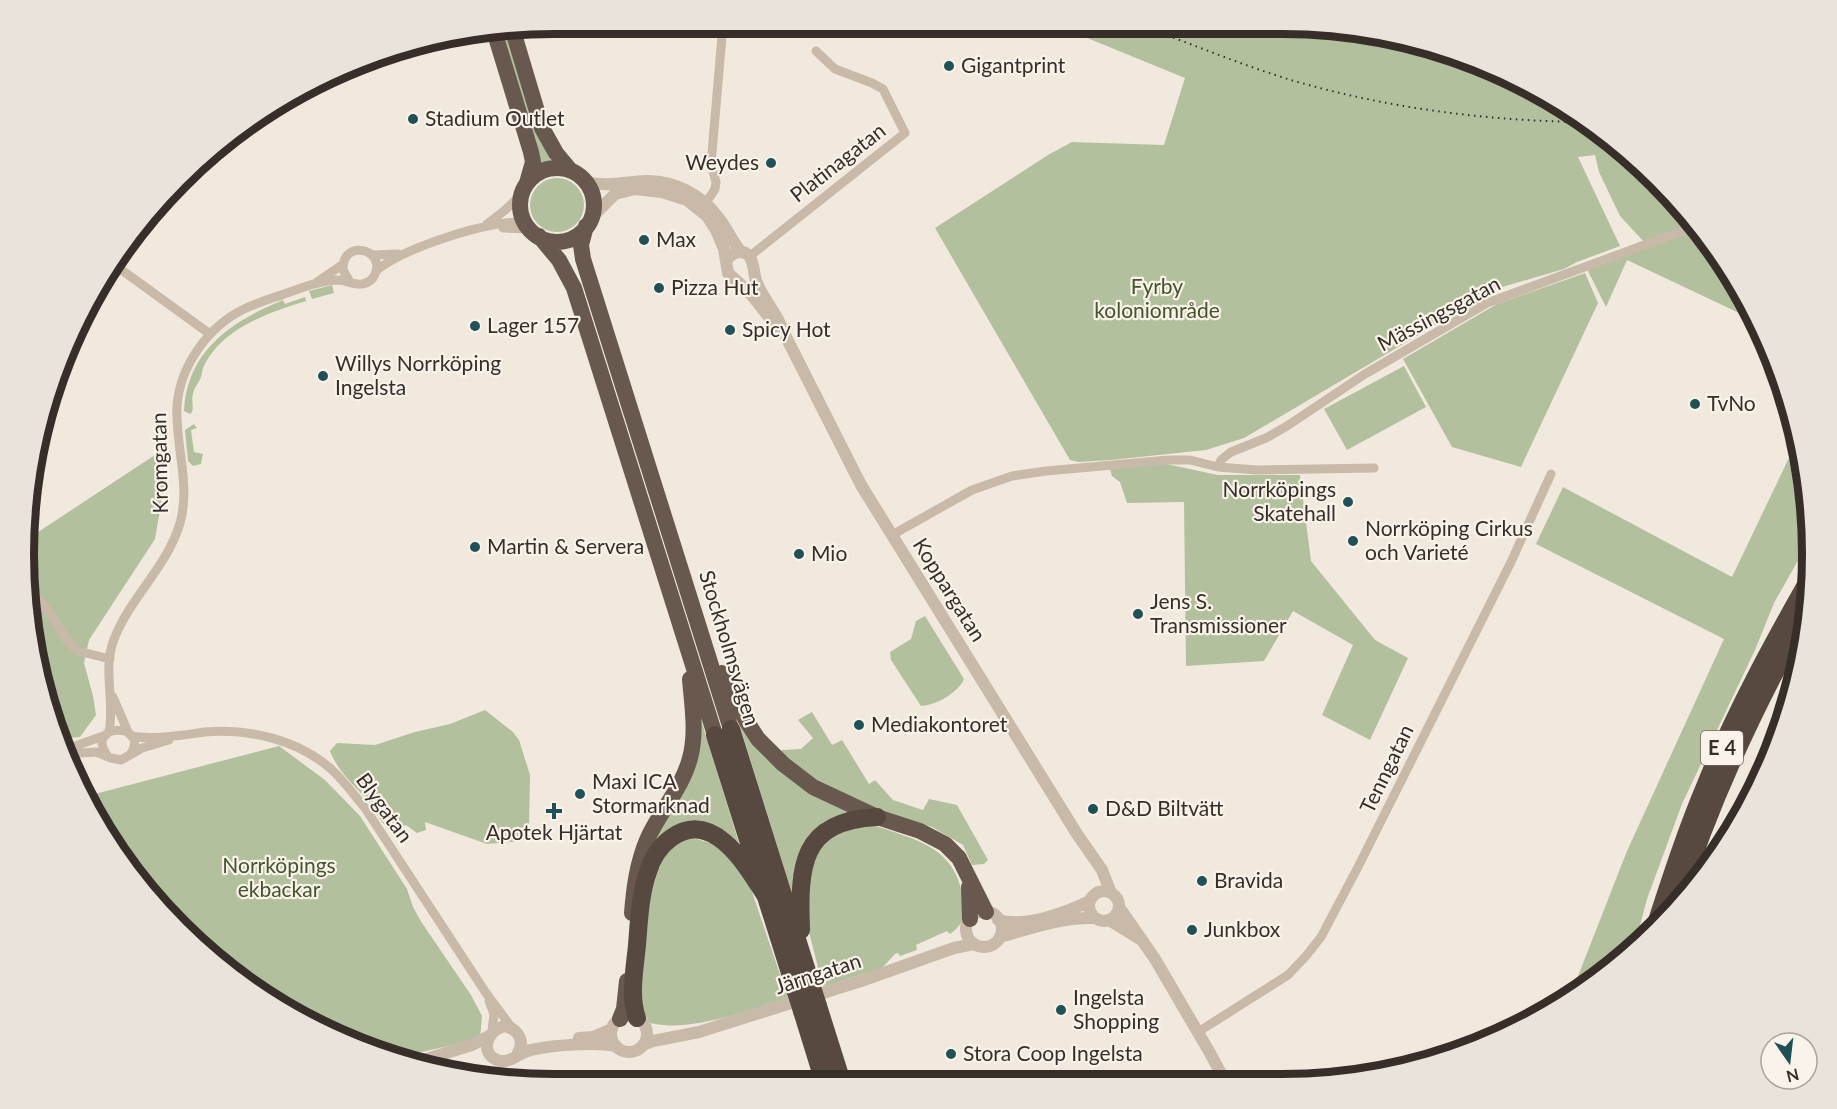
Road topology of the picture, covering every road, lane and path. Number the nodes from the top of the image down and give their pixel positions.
1 (722, 34) edge
2 (515, 36) edge
3 (496, 38) edge
4 (816, 51) dead end
5 (571, 171) junction
6 (586, 182) junction
7 (524, 189) junction
8 (704, 207) junction
9 (589, 221) junction
10 (483, 227) junction
11 (531, 229) junction
12 (1687, 229) edge
13 (401, 254) junction
14 (372, 255) junction
15 (748, 259) junction
16 (726, 261) junction
17 (342, 265) junction
18 (120, 269) edge
19 (377, 270) junction
20 (736, 279) junction
21 (350, 282) junction
22 (310, 285) junction
23 (784, 333) junction
24 (210, 334) junction
25 (1218, 467) junction
26 (1374, 468) dead end
27 (1551, 474) dead end
28 (892, 535) junction
29 (1800, 595) edge
30 (37, 596) edge
31 (697, 621) junction
32 (1796, 633) edge
33 (688, 651) junction
34 (110, 659) junction
35 (111, 689) junction
36 (723, 732) junction
37 (107, 734) junction
38 (130, 734) junction
39 (192, 734) junction
40 (72, 747) edge
41 (74, 754) edge
42 (107, 755) junction
43 (130, 755) junction
44 (877, 817) junction
45 (1094, 861) junction
46 (967, 877) junction
47 (1686, 882) edge
48 (1111, 893) junction
49 (765, 895) junction
50 (1092, 898) junction
51 (1119, 907) junction
52 (1660, 911) edge
53 (992, 916) junction
54 (1095, 918) junction
55 (1109, 920) junction
56 (968, 923) junction
57 (1000, 937) junction
58 (1144, 943) junction
59 (974, 944) junction
60 (801, 953) junction
61 (927, 957) junction
62 (804, 989) junction
63 (486, 993) junction
64 (810, 1009) junction
65 (629, 1023) junction
66 (721, 1024) junction
67 (516, 1032) junction
68 (1198, 1032) junction
69 (490, 1033) junction
70 (643, 1045) junction
71 (616, 1046) junction
72 (517, 1055) junction
73 (492, 1056) junction
74 (434, 1057) junction
75 (428, 1059) edge
76 (822, 1074) edge
77 (838, 1074) edge
78 (1221, 1074) edge

1 - 8 street
2 - 5 highway
3 - 7 highway
4 - 15 street, Platinagatan
5 - 6 highway
5 - 7 highway
6 - 8 street, Koppargatan
6 - 9 highway
7 - 10 street
7 - 11 highway
8 - 9 street, Koppargatan
8 - 15 street, Koppargatan
8 - 16 street, Koppargatan
9 - 11 highway
9 - 31 highway, Stockholmsvägen
10 - 11 street
10 - 13 street
11 - 33 highway, Stockholmsvägen
12 - 25 street, Mässingsgatan
13 - 14 street
13 - 19 street
14 - 17 street
14 - 19 street
15 - 16 street
15 - 20 street
15 - 23 street, Koppargatan
16 - 20 street
17 - 21 street
17 - 22 street, Kromgatan
18 - 24 street
19 - 21 street
20 - 23 street, Koppargatan
21 - 22 street, Kromgatan
22 - 24 street, Kromgatan
23 - 28 street, Koppargatan
24 - 34 street, Kromgatan
25 - 26 street
25 - 28 street
27 - 68 street, Tenngatan
28 - 45 street, Koppargatan
29 - 52 highway, E 4
30 - 34 street
31 - 36 highway, Stockholmsvägen
31 - 44 highway
32 - 47 highway, E 4
33 - 36 highway, Stockholmsvägen
33 - 65 highway
34 - 35 street, Kromgatan
35 - 37 street, Kromgatan
35 - 38 street, Kromgatan
36 - 49 highway, Stockholmsvägen
36 - 60 highway, Stockholmsvägen
37 - 38 street
37 - 40 street
37 - 42 street
38 - 39 street, Blygatan
38 - 43 street
39 - 43 street, Blygatan
39 - 63 street, Blygatan
41 - 42 street
42 - 43 street
44 - 46 highway
44 - 60 highway
45 - 48 street, Koppargatan
45 - 50 street, Koppargatan
46 - 53 highway
46 - 56 highway
48 - 50 street
48 - 51 street
49 - 62 highway, Stockholmsvägen
49 - 65 highway
50 - 53 street
50 - 54 street
51 - 55 street
51 - 58 street
53 - 56 street
53 - 57 street
54 - 55 street
54 - 57 street
55 - 58 street
56 - 59 street
56 - 61 street, Järngatan
57 - 59 street
58 - 68 street
59 - 61 street, Järngatan
60 - 62 highway, Stockholmsvägen
61 - 66 street, Järngatan
62 - 64 highway, Stockholmsvägen, bridge
63 - 67 street, Blygatan
63 - 69 street, Blygatan
64 - 76 highway, Stockholmsvägen
64 - 77 highway, Stockholmsvägen
65 - 66 street, Järngatan
65 - 67 street, Järngatan
65 - 70 street
65 - 71 street
66 - 70 street, Järngatan
67 - 69 street
67 - 72 street
68 - 78 street
69 - 73 street
69 - 74 street
70 - 71 street, Järngatan
71 - 72 street
72 - 73 street
73 - 74 street
74 - 75 street

